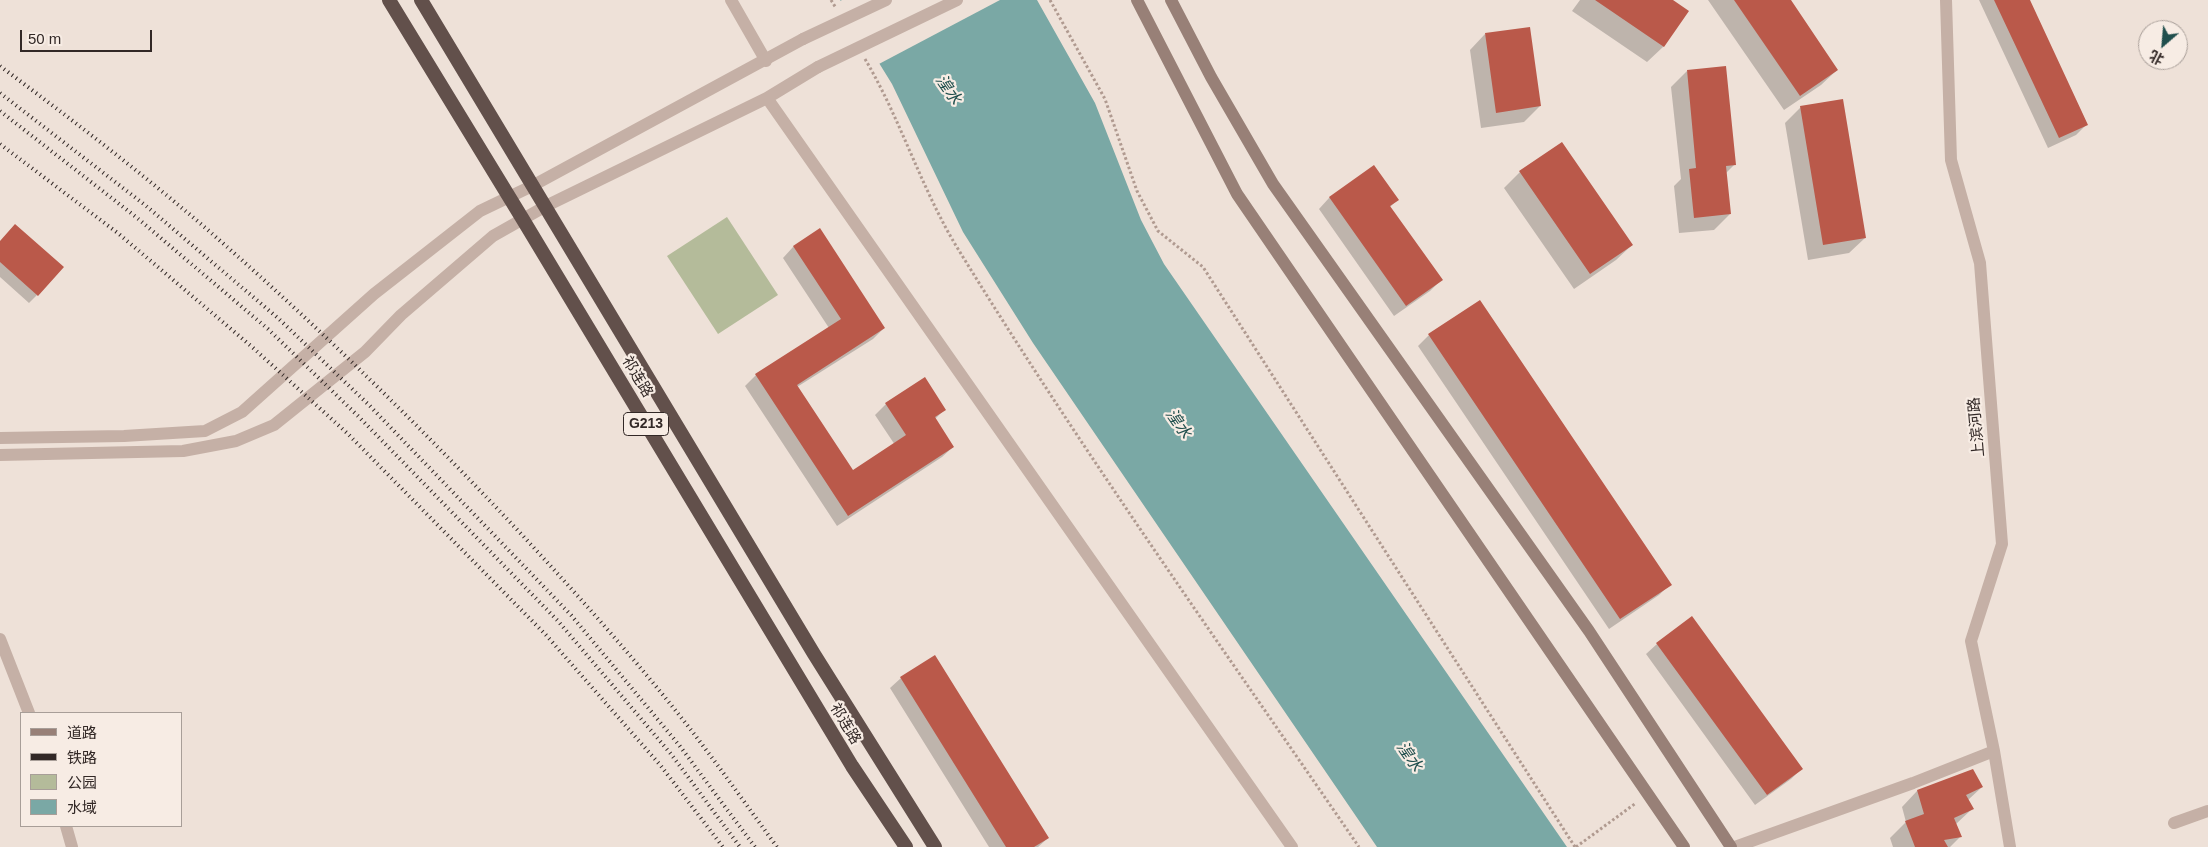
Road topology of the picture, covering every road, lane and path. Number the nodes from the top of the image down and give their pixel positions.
1 (389, 0) edge
2 (421, 0) edge
3 (731, 0) edge
4 (831, 0) edge
5 (886, 0) edge
6 (957, 0) edge
7 (1050, 0) edge
8 (1137, 0) edge
9 (1171, 0) edge
10 (1946, 0) edge
11 (837, 11) dead end
12 (861, 51) dead end
13 (766, 61) junction
14 (767, 98) junction
15 (532, 186) junction
16 (508, 196) junction
17 (546, 206) junction
18 (522, 218) junction
19 (0, 438) edge
20 (0, 455) edge
21 (0, 638) edge
22 (29, 712) edge
23 (1994, 751) junction
24 (1649, 792) junction
25 (2208, 811) edge
26 (2174, 823) dead end
27 (66, 827) edge
28 (72, 847) edge
29 (906, 847) edge
30 (935, 847) edge
31 (1292, 847) edge
32 (1359, 847) edge
33 (1576, 847) edge
34 (1684, 847) edge
35 (1731, 847) edge
36 (1735, 847) edge
37 (2010, 847) edge

1 - 16 highway, 祁连路 / G213
2 - 15 highway, 祁连路 / G213
3 - 13 street
4 - 11 path
5 - 13 street, bridge
6 - 14 street, bridge
7 - 33 path
8 - 24 main road
9 - 35 main road
10 - 23 street, 上滨河路
12 - 32 path
13 - 15 street
14 - 17 street
14 - 31 street
15 - 16 street
15 - 17 highway, 祁连路 / G213
16 - 18 highway, 祁连路 / G213
16 - 19 street
17 - 18 street
17 - 30 highway, 祁连路 / G213
18 - 20 street
18 - 29 highway, 祁连路 / G213
21 - 22 street
23 - 36 street
23 - 37 street, 上滨河路
24 - 33 path
24 - 34 main road
25 - 26 street
27 - 28 street

